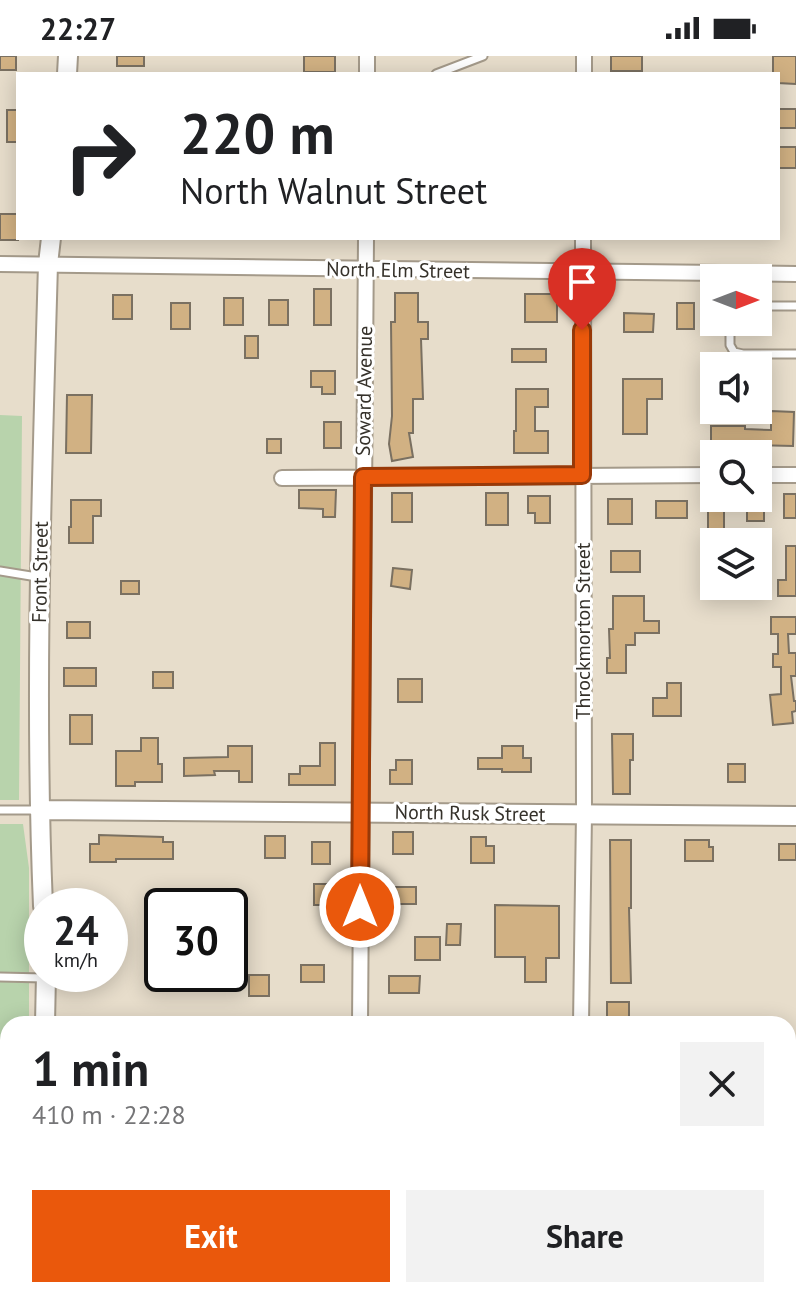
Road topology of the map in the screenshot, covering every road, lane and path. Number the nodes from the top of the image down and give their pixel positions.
1 (483, 56) edge
2 (441, 72) edge
3 (51, 240) edge
4 (366, 240) edge
5 (583, 240) edge
6 (0, 264) edge
7 (48, 264) junction
8 (366, 269) junction
9 (582, 272) junction
10 (796, 274) edge
11 (700, 275) edge
12 (772, 275) edge
13 (772, 306) edge
14 (796, 306) edge
15 (730, 336) edge
16 (796, 354) edge
17 (582, 475) junction
18 (700, 475) edge
19 (772, 475) edge
20 (796, 475) edge
21 (363, 477) junction
22 (282, 478) dead end
23 (0, 571) edge
24 (39, 577) junction
25 (0, 810) edge
26 (39, 810) junction
27 (360, 811) junction
28 (584, 814) junction
29 (796, 816) edge
30 (42, 888) edge
31 (24, 976) edge
32 (0, 977) edge
33 (46, 992) edge
34 (45, 1016) edge
35 (360, 1016) edge
36 (581, 1016) edge

1 - 2 lane
3 - 7 street, Front Street
4 - 8 street, Soward Avenue
5 - 9 street, Throckmorton Street
6 - 7 street, North Elm Street
7 - 8 street, North Elm Street
7 - 24 street, Front Street
8 - 9 street, North Elm Street
8 - 21 street, Soward Avenue
9 - 11 street, North Elm Street
9 - 17 street, Throckmorton Street
10 - 12 street, North Elm Street
13 - 14 lane
15 - 16 lane
17 - 18 street
17 - 21 street
17 - 28 street, Throckmorton Street
19 - 20 street
21 - 22 street
21 - 27 street, Soward Avenue
23 - 24 lane
24 - 26 street, Front Street
25 - 26 lane, North Rusk Street
26 - 27 street, North Rusk Street
26 - 30 street, Front Street
27 - 28 street, North Rusk Street
27 - 35 street, Soward Avenue
28 - 29 street, North Rusk Street
28 - 36 street, Throckmorton Street
31 - 32 lane
33 - 34 street

